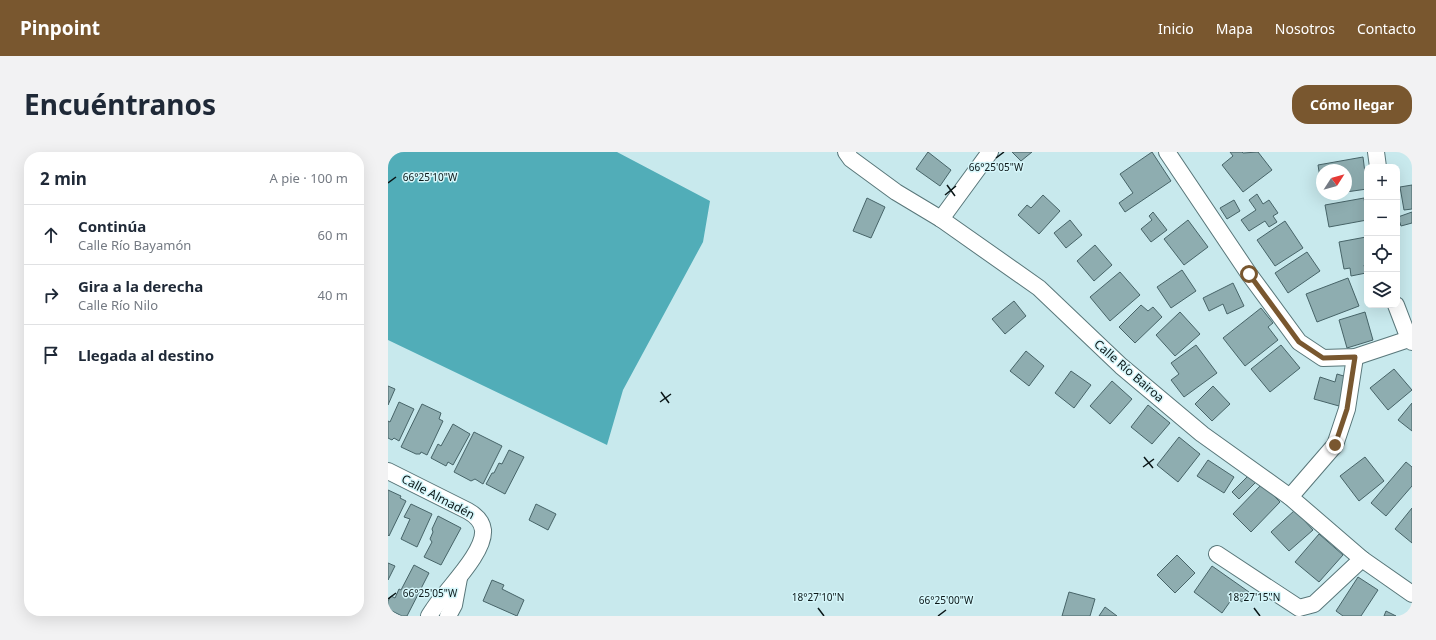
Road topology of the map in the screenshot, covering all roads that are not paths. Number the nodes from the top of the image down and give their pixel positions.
1 (846, 152) edge
2 (990, 152) edge
3 (1167, 152) edge
4 (1376, 152) edge
5 (1378, 164) edge
6 (941, 219) junction
7 (1397, 308) edge
8 (1411, 340) edge
9 (1355, 357) junction
10 (388, 471) edge
11 (1290, 497) junction
12 (1217, 554) dead end
13 (1362, 559) junction
14 (459, 578) junction
15 (1412, 594) edge
16 (429, 616) edge
17 (448, 616) edge

1 - 6 street, Calle Río Bairoa
2 - 6 street
3 - 9 street
4 - 5 street
6 - 11 street, Calle Río Bairoa
7 - 8 street
8 - 9 street
9 - 11 street
10 - 14 street, Calle Almadén
11 - 13 street, Calle Río Bairoa
12 - 13 street
13 - 15 street, Calle Río Bairoa
14 - 16 street
14 - 17 street

